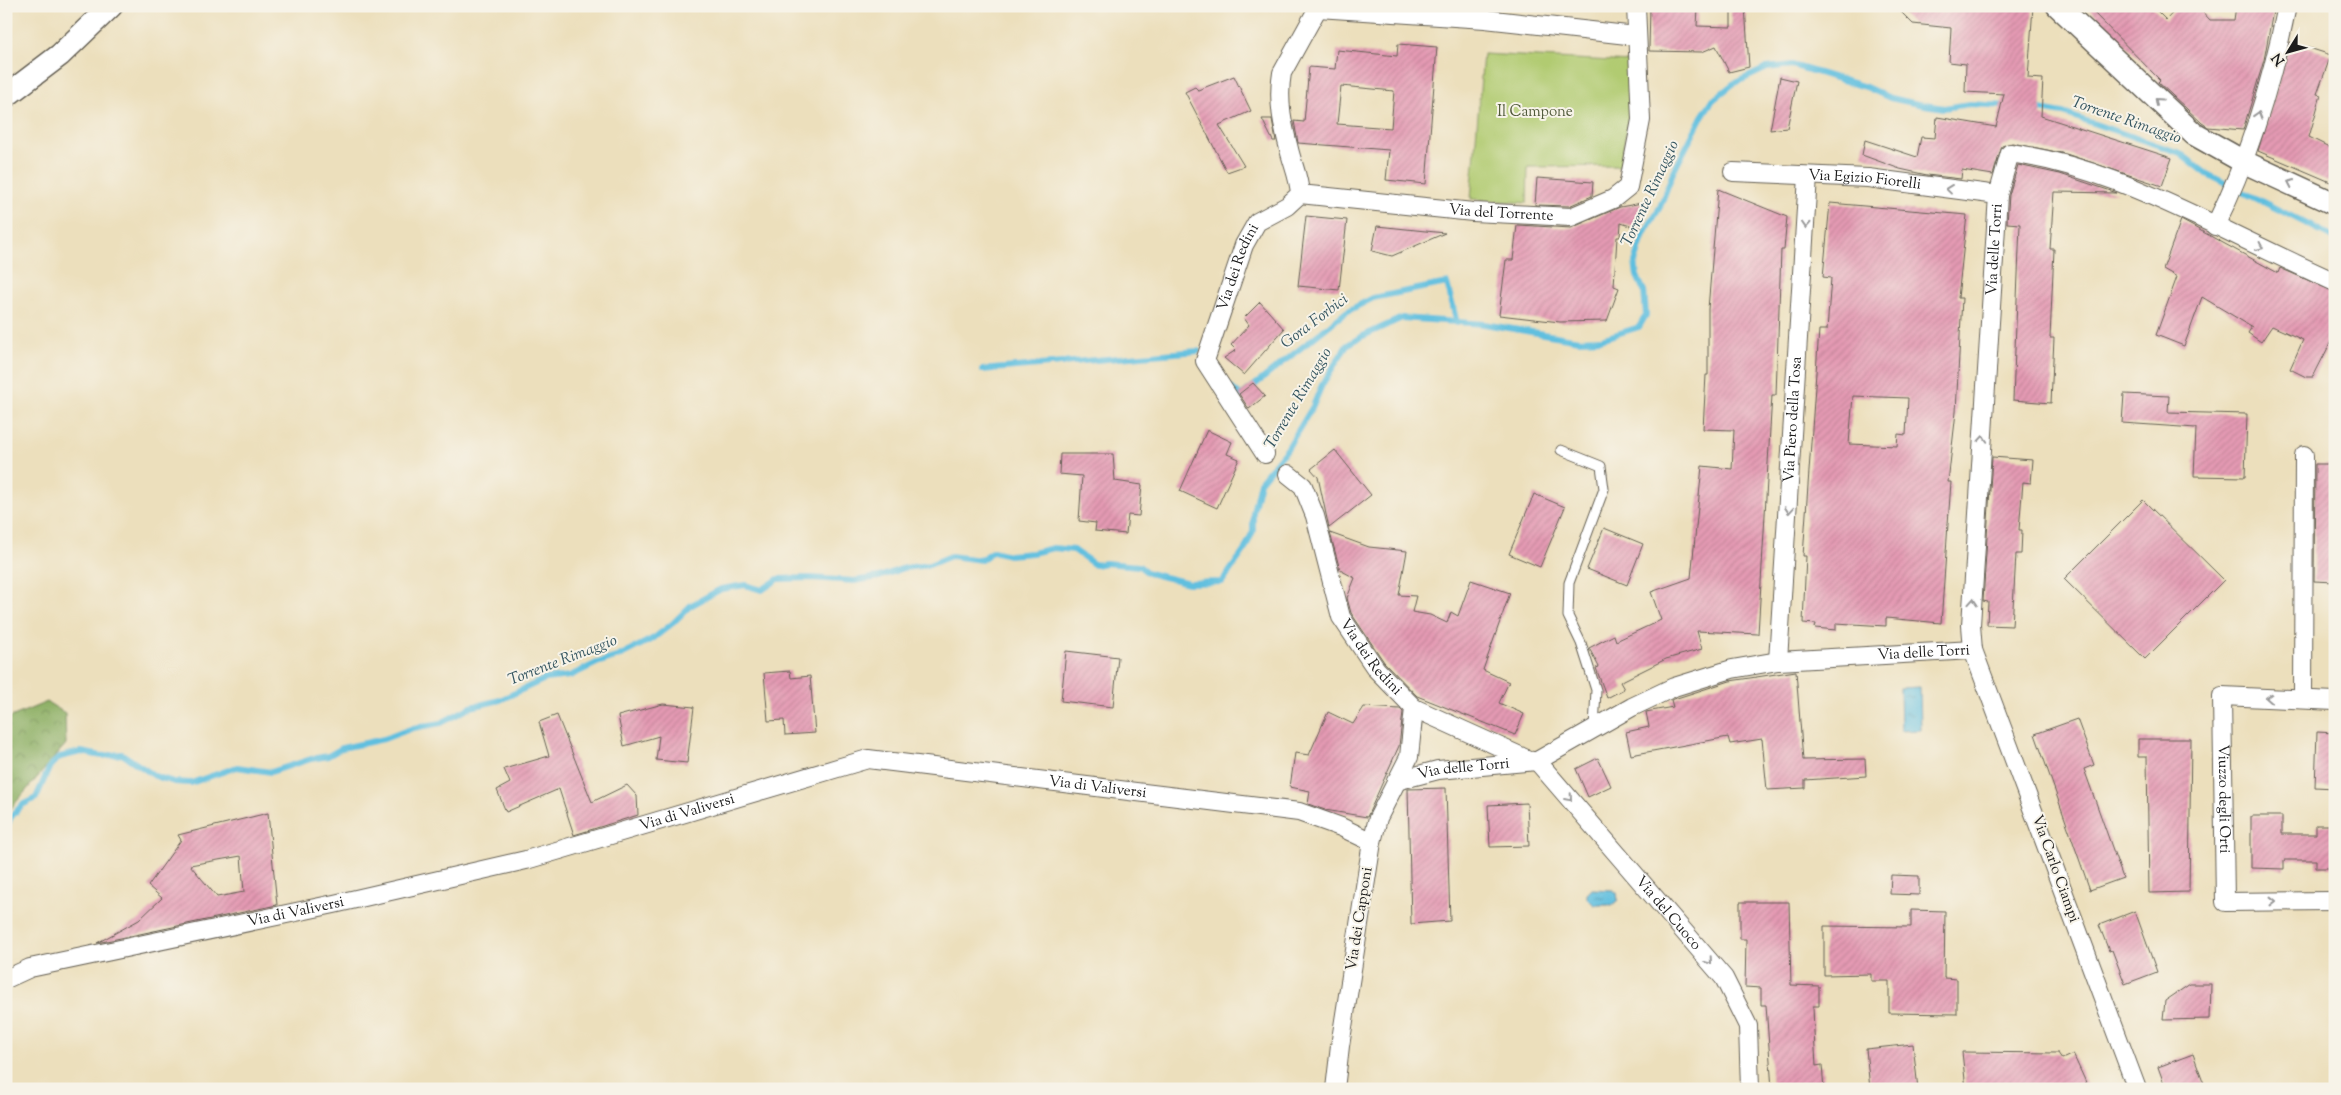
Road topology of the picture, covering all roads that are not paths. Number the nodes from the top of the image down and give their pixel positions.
1 (111, 6) edge
2 (1636, 6) edge
3 (2287, 6) edge
4 (1319, 7) edge
5 (2060, 7) edge
6 (1636, 36) junction
7 (6, 96) edge
8 (2240, 171) junction
9 (1733, 172) dead end
10 (1808, 176) junction
11 (1300, 194) junction
12 (1998, 195) junction
13 (2335, 204) edge
14 (2219, 219) junction
15 (2335, 282) edge
16 (1561, 450) dead end
17 (1265, 454) dead end
18 (2304, 454) dead end
19 (1288, 474) dead end
20 (1973, 650) junction
21 (1778, 661) junction
22 (2303, 699) junction
23 (2335, 701) edge
24 (1414, 708) junction
25 (1594, 729) junction
26 (1409, 756) joint
27 (1534, 761) junction
28 (1396, 781) junction
29 (1372, 842) junction
30 (2335, 901) edge
31 (6, 979) edge
32 (1335, 1089) edge
33 (1750, 1089) edge
34 (2137, 1089) edge

1 - 7 street
2 - 6 street, Via del Torrente
8 -> 3 street
4 - 6 street
4 - 11 street
8 -> 5 street
6 - 11 street, Via del Torrente
13 -> 8 street
8 - 14 street
9 - 10 street, Via Egizio Fiorelli
12 -> 10 street, Via Egizio Fiorelli
10 -> 21 street, Via Piero della Tosa
11 - 17 street, Via dei Redini
12 - 14 street, Via delle Torri
20 -> 12 street, Via delle Torri
14 -> 15 street
16 - 25 lane
18 - 22 street
19 - 24 street, Via dei Redini
20 - 21 street, Via delle Torri
20 - 34 street, Via Carlo Ciampi
21 - 25 street, Via delle Torri
22 - 23 street
22 -> 30 street, Viuzzo degli Orti
24 - 26 street, Via dei Redini
24 - 27 street, Via delle Torri
25 - 27 street, Via delle Torri
26 - 28 street, Via dei Capponi
27 - 28 street, Via delle Torri
27 -> 33 street, Via del Cuoco
28 - 29 street, Via dei Capponi
29 - 31 street, Via di Valiversi
29 - 32 street, Via dei Capponi

